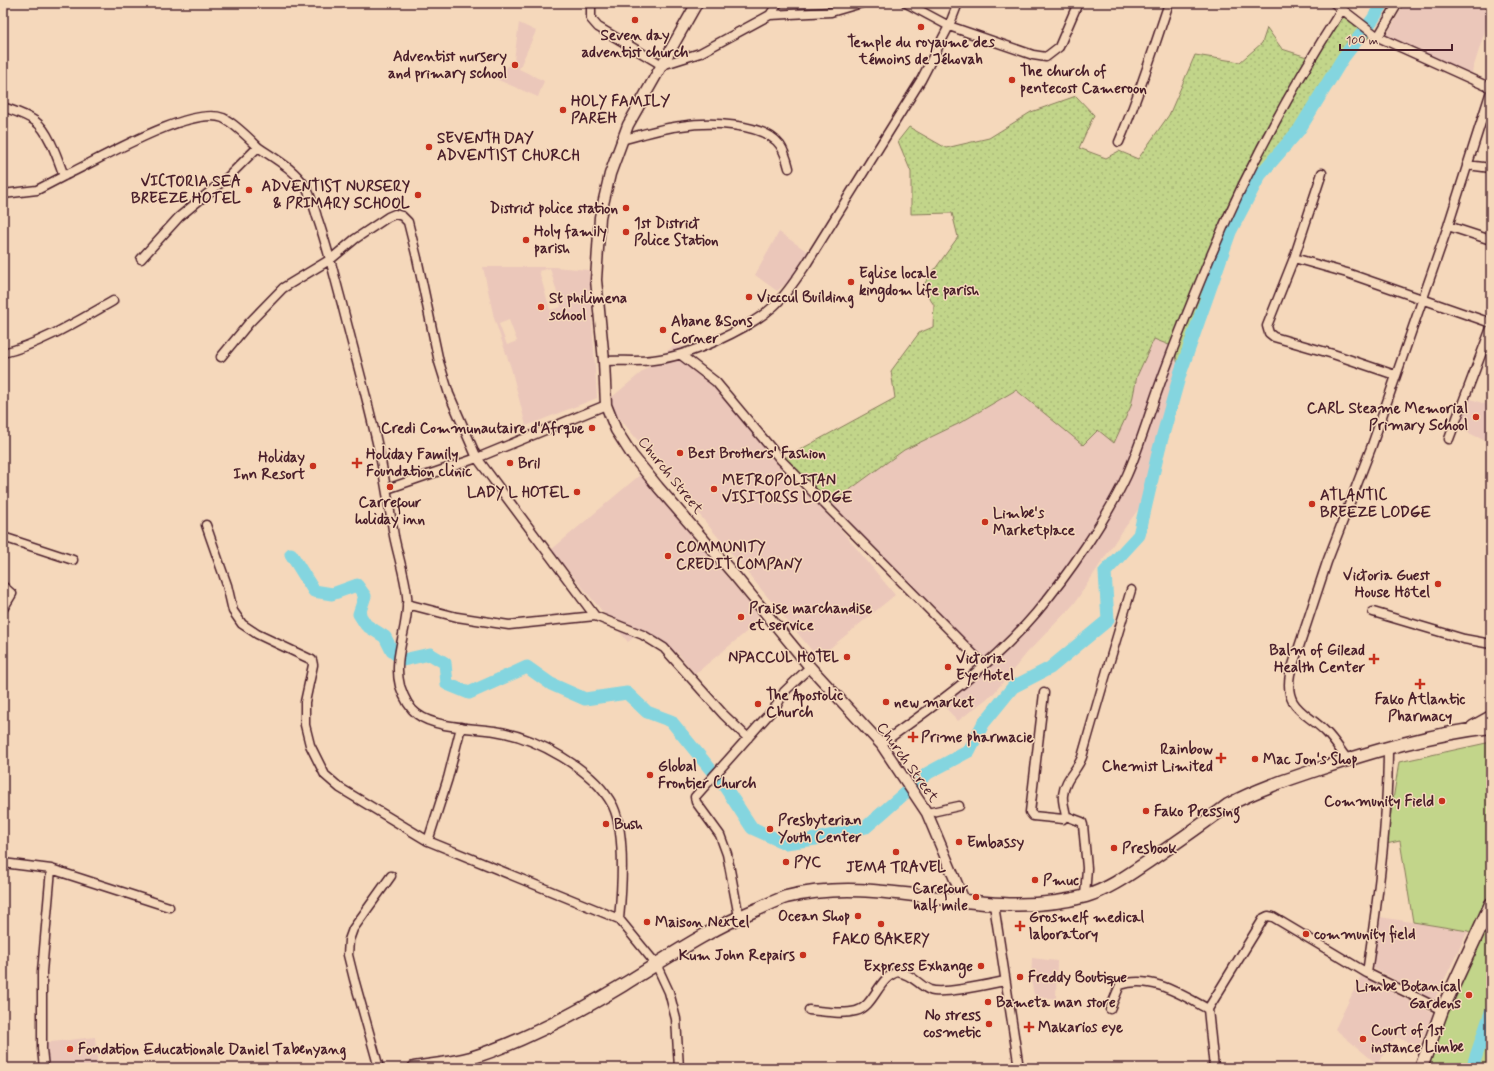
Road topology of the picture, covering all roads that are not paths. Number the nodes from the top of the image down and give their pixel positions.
1 (591, 3) edge
2 (697, 3) edge
3 (778, 3) edge
4 (862, 3) edge
5 (906, 3) edge
6 (958, 3) edge
7 (1078, 3) edge
8 (1170, 3) edge
9 (1334, 3) edge
10 (1398, 3) edge
11 (1342, 9) junction
12 (770, 14) junction
13 (949, 26) junction
14 (1375, 36) junction
15 (662, 65) junction
16 (1491, 89) edge
17 (3, 108) edge
18 (621, 140) junction
19 (1119, 142) dead end
20 (258, 148) junction
21 (1467, 165) junction
22 (789, 168) dead end
23 (1491, 168) edge
24 (1322, 173) dead end
25 (64, 176) junction
26 (3, 194) edge
27 (1448, 226) junction
28 (1491, 240) edge
29 (1294, 258) junction
30 (141, 259) dead end
31 (331, 259) junction
32 (1421, 300) junction
33 (113, 301) dead end
34 (1491, 323) edge
35 (1491, 328) edge
36 (3, 353) edge
37 (681, 355) junction
38 (221, 357) dead end
39 (604, 361) junction
40 (1395, 375) junction
41 (606, 405) junction
42 (1449, 438) dead end
43 (477, 458) junction
44 (387, 490) junction
45 (206, 525) dead end
46 (3, 537) edge
47 (73, 560) dead end
48 (3, 586) edge
49 (1132, 590) dead end
50 (407, 604) junction
51 (3, 609) edge
52 (1373, 612) dead end
53 (595, 616) junction
54 (1491, 644) edge
55 (984, 665) junction
56 (810, 667) junction
57 (1044, 693) dead end
58 (1491, 717) edge
59 (461, 727) junction
60 (1491, 727) edge
61 (1466, 730) junction
62 (748, 738) junction
63 (881, 744) junction
64 (1388, 747) junction
65 (1347, 759) junction
66 (959, 806) dead end
67 (927, 813) junction
68 (1066, 816) junction
69 (428, 841) junction
70 (3, 863) edge
71 (51, 869) junction
72 (391, 876) dead end
73 (1085, 896) junction
74 (965, 903) junction
75 (1491, 904) edge
76 (994, 905) junction
77 (169, 907) dead end
78 (739, 916) junction
79 (619, 919) junction
80 (656, 964) junction
81 (1367, 973) junction
82 (1005, 981) junction
83 (1208, 1008) junction
84 (1110, 1009) dead end
85 (809, 1010) dead end
86 (1442, 1010) junction
87 (44, 1068) edge
88 (379, 1068) edge
89 (414, 1068) edge
90 (680, 1068) edge
91 (1019, 1068) edge
92 (1214, 1068) edge
93 (1422, 1068) edge

1 - 15 street
2 - 15 main road, Church Street
3 - 12 street
4 - 12 street
5 - 13 street
6 - 13 street
7 - 13 street
8 - 19 street
9 - 11 street
10 - 14 street
11 - 14 street
11 - 55 street
12 - 15 street
13 - 37 street
14 - 16 street
15 - 18 main road, Church Street
16 - 21 street
17 - 25 street
18 - 22 street
18 - 39 main road, Church Street
20 - 25 street
20 - 30 street
20 - 31 street
21 - 23 street
21 - 27 street
24 - 29 street
25 - 26 street
27 - 28 street
27 - 32 street
29 - 32 street
29 - 40 street
31 - 38 street
31 - 43 street
31 - 44 street
32 - 34 street
32 - 40 street
33 - 36 street
35 - 42 street
37 - 39 street
37 - 55 street
39 - 41 main road, Church Street
40 - 65 street
41 - 43 street
41 - 56 main road, Church Street
43 - 44 street
43 - 53 street
44 - 50 street
45 - 69 street
46 - 47 street
48 - 51 street
49 - 68 street
50 - 53 street
50 - 59 street
52 - 54 street
53 - 62 street
55 - 63 street
56 - 62 street
56 - 63 main road, Church Street
57 - 68 street
58 - 61 highway
59 - 69 street
59 - 79 street
60 - 61 highway
61 - 64 highway
62 - 78 street
63 - 67 main road, Church Street
64 - 65 highway
64 - 81 street
65 - 73 highway
66 - 67 street
67 - 74 main road, Church Street
68 - 73 street
69 - 79 street
70 - 71 street
71 - 77 street
71 - 87 street
72 - 88 street
73 - 76 highway
74 - 76 highway
74 - 78 highway
75 - 86 highway
76 - 82 street
78 - 80 highway
79 - 80 street
80 - 89 highway
80 - 90 street
81 - 83 street
81 - 86 street
82 - 85 street
82 - 91 street
83 - 84 street
83 - 92 street
86 - 93 highway

